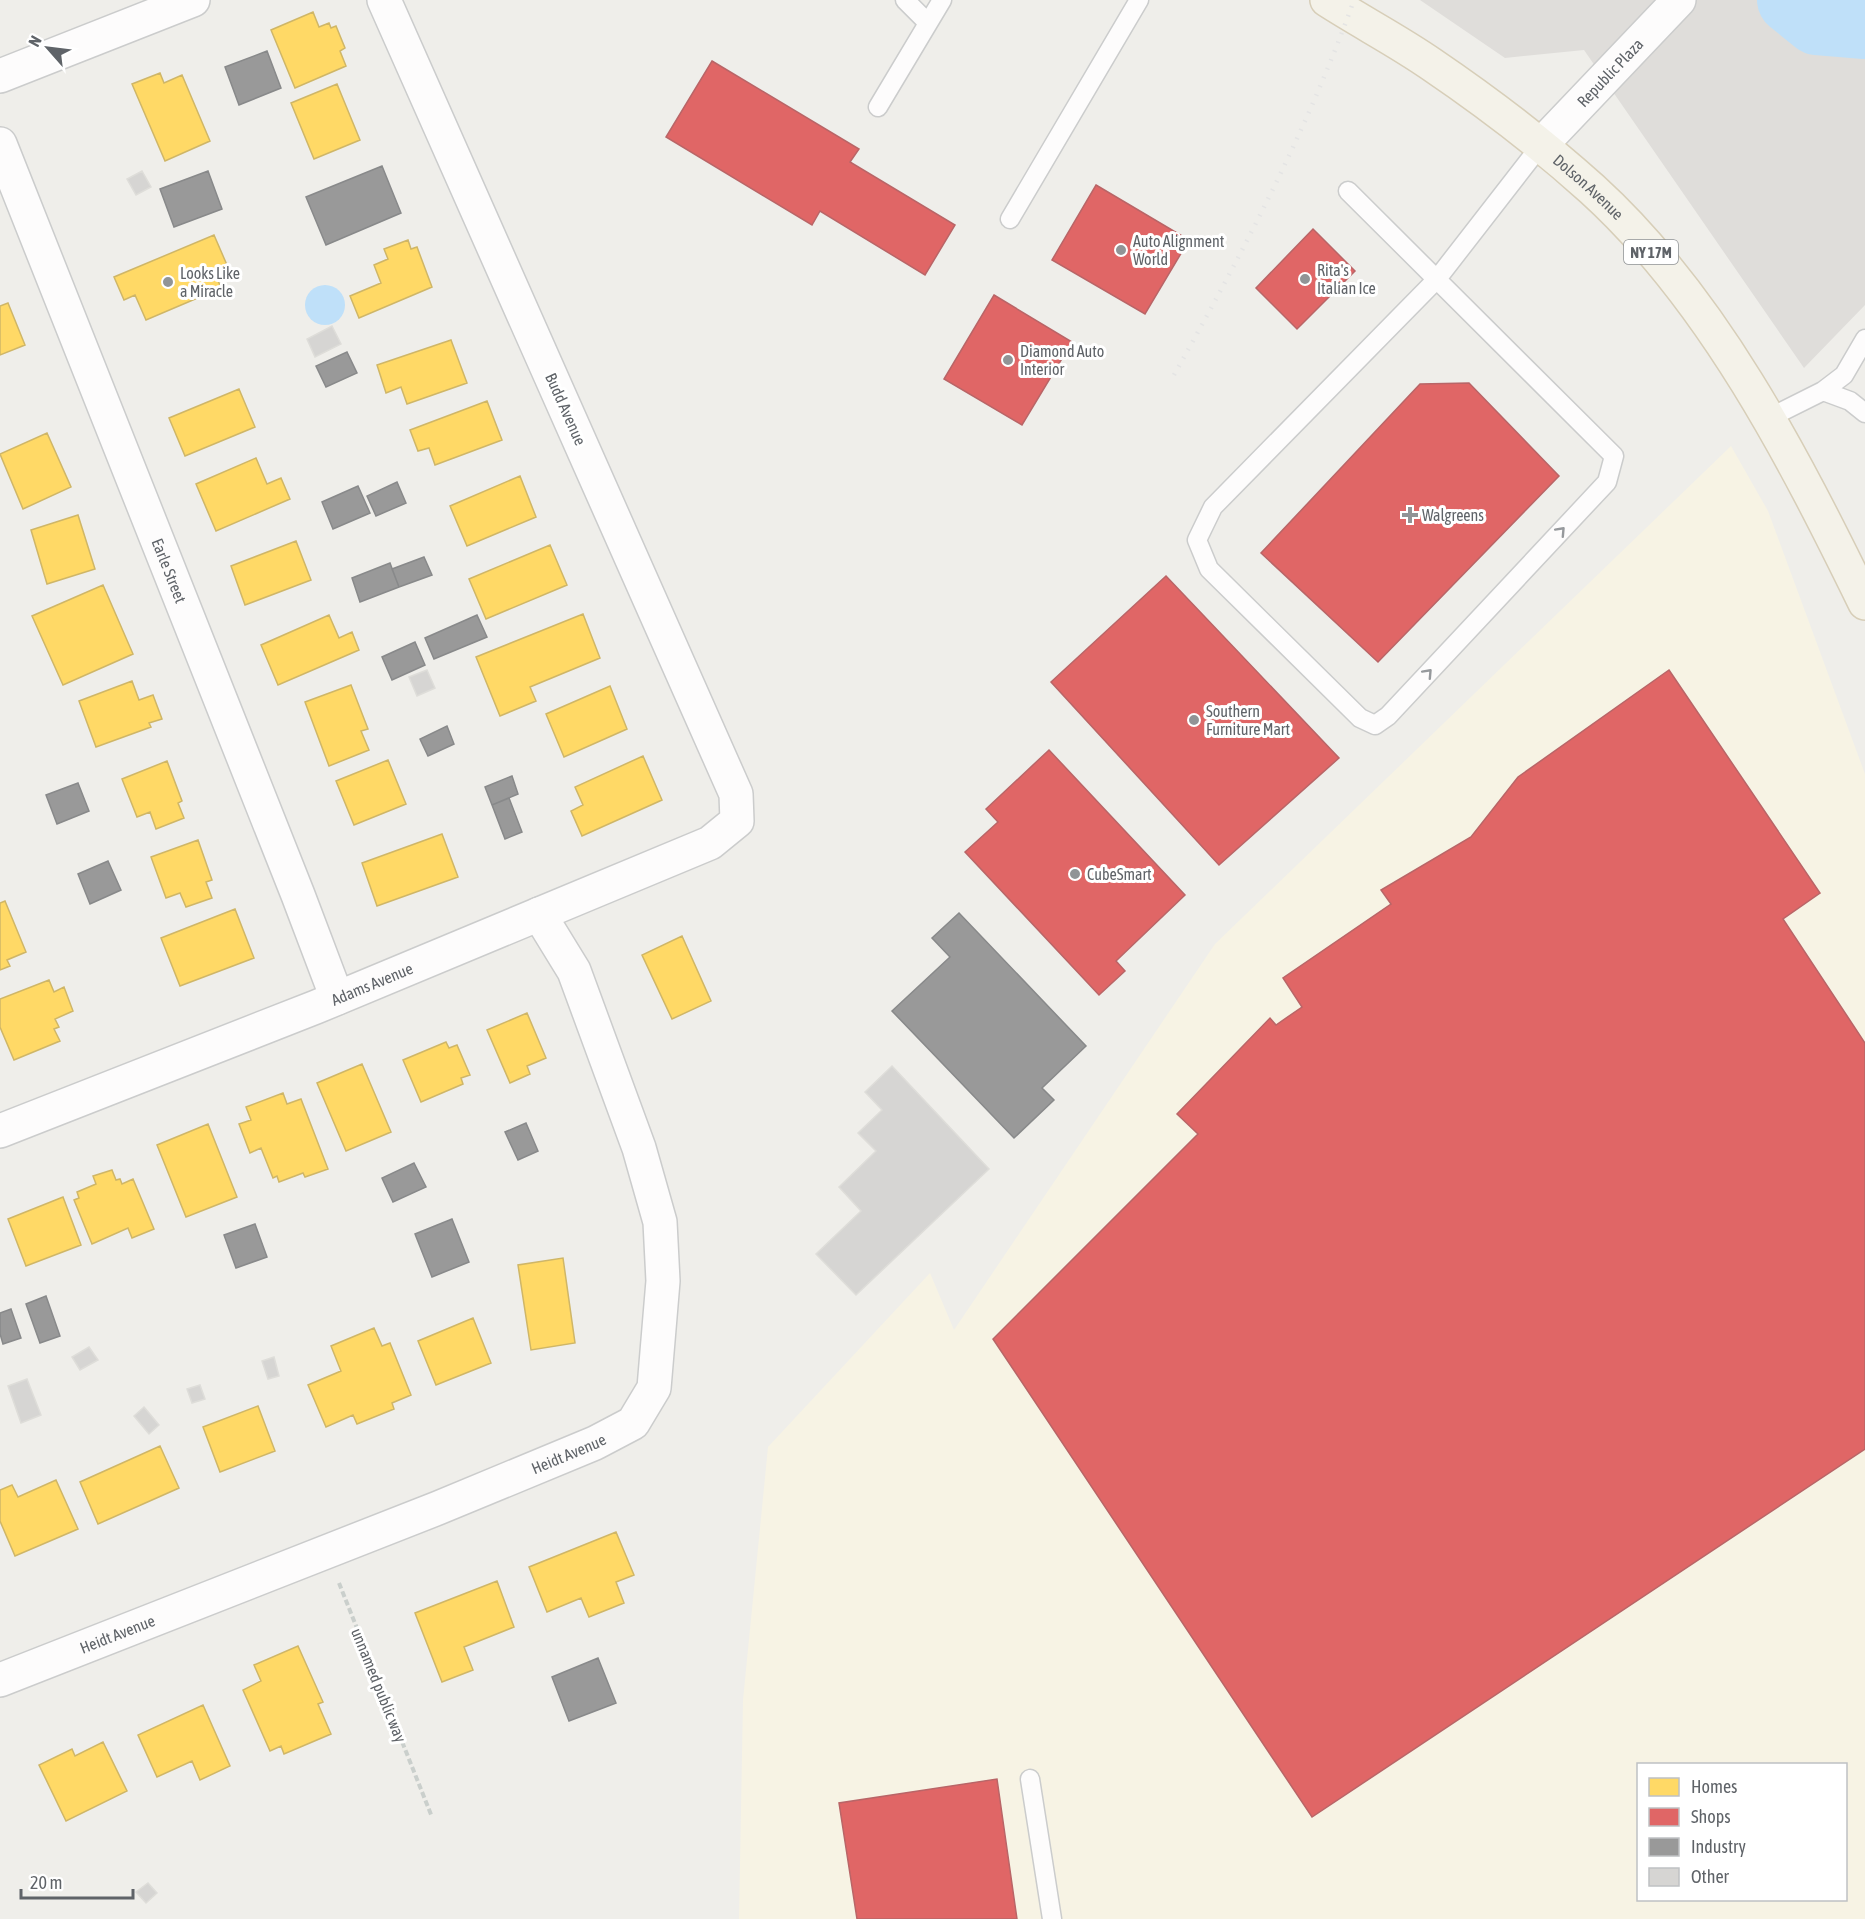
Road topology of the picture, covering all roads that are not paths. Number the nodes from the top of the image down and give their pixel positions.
1 (193, 0) edge
2 (384, 0) edge
3 (905, 0) edge
4 (942, 0) edge
5 (1139, 0) edge
6 (1327, 0) edge
7 (1679, 0) edge
8 (928, 23) junction
9 (0, 76) edge
10 (878, 107) dead end
11 (0, 144) edge
12 (1541, 146) junction
13 (1348, 191) dead end
14 (1010, 219) dead end
15 (1437, 279) junction
16 (1865, 339) edge
17 (1823, 391) junction
18 (1865, 413) edge
19 (1767, 419) junction
20 (1865, 603) edge
21 (737, 821) joint
22 (539, 914) junction
23 (337, 998) junction
24 (0, 1131) edge
25 (0, 1680) edge
26 (1030, 1779) dead end
27 (1052, 1919) edge

1 - 9 street
2 - 21 street, Budd Avenue
3 - 8 lane
4 - 8 lane
5 - 14 lane
6 - 12 main road, Dolson Avenue / NY 17M
7 - 12 street, Republic Plaza
8 - 10 lane
11 - 23 street, Earle Street
12 - 15 lane
12 - 19 main road, Dolson Avenue / NY 17M
13 - 15 lane
15 -> 15 lane
16 - 17 lane
17 - 18 lane
17 - 19 lane
19 - 20 main road, Dolson Avenue / NY 17M
21 - 22 street, Adams Avenue
22 - 23 street, Adams Avenue
22 - 25 street, Heidt Avenue
23 - 24 street, Adams Avenue
26 - 27 lane

